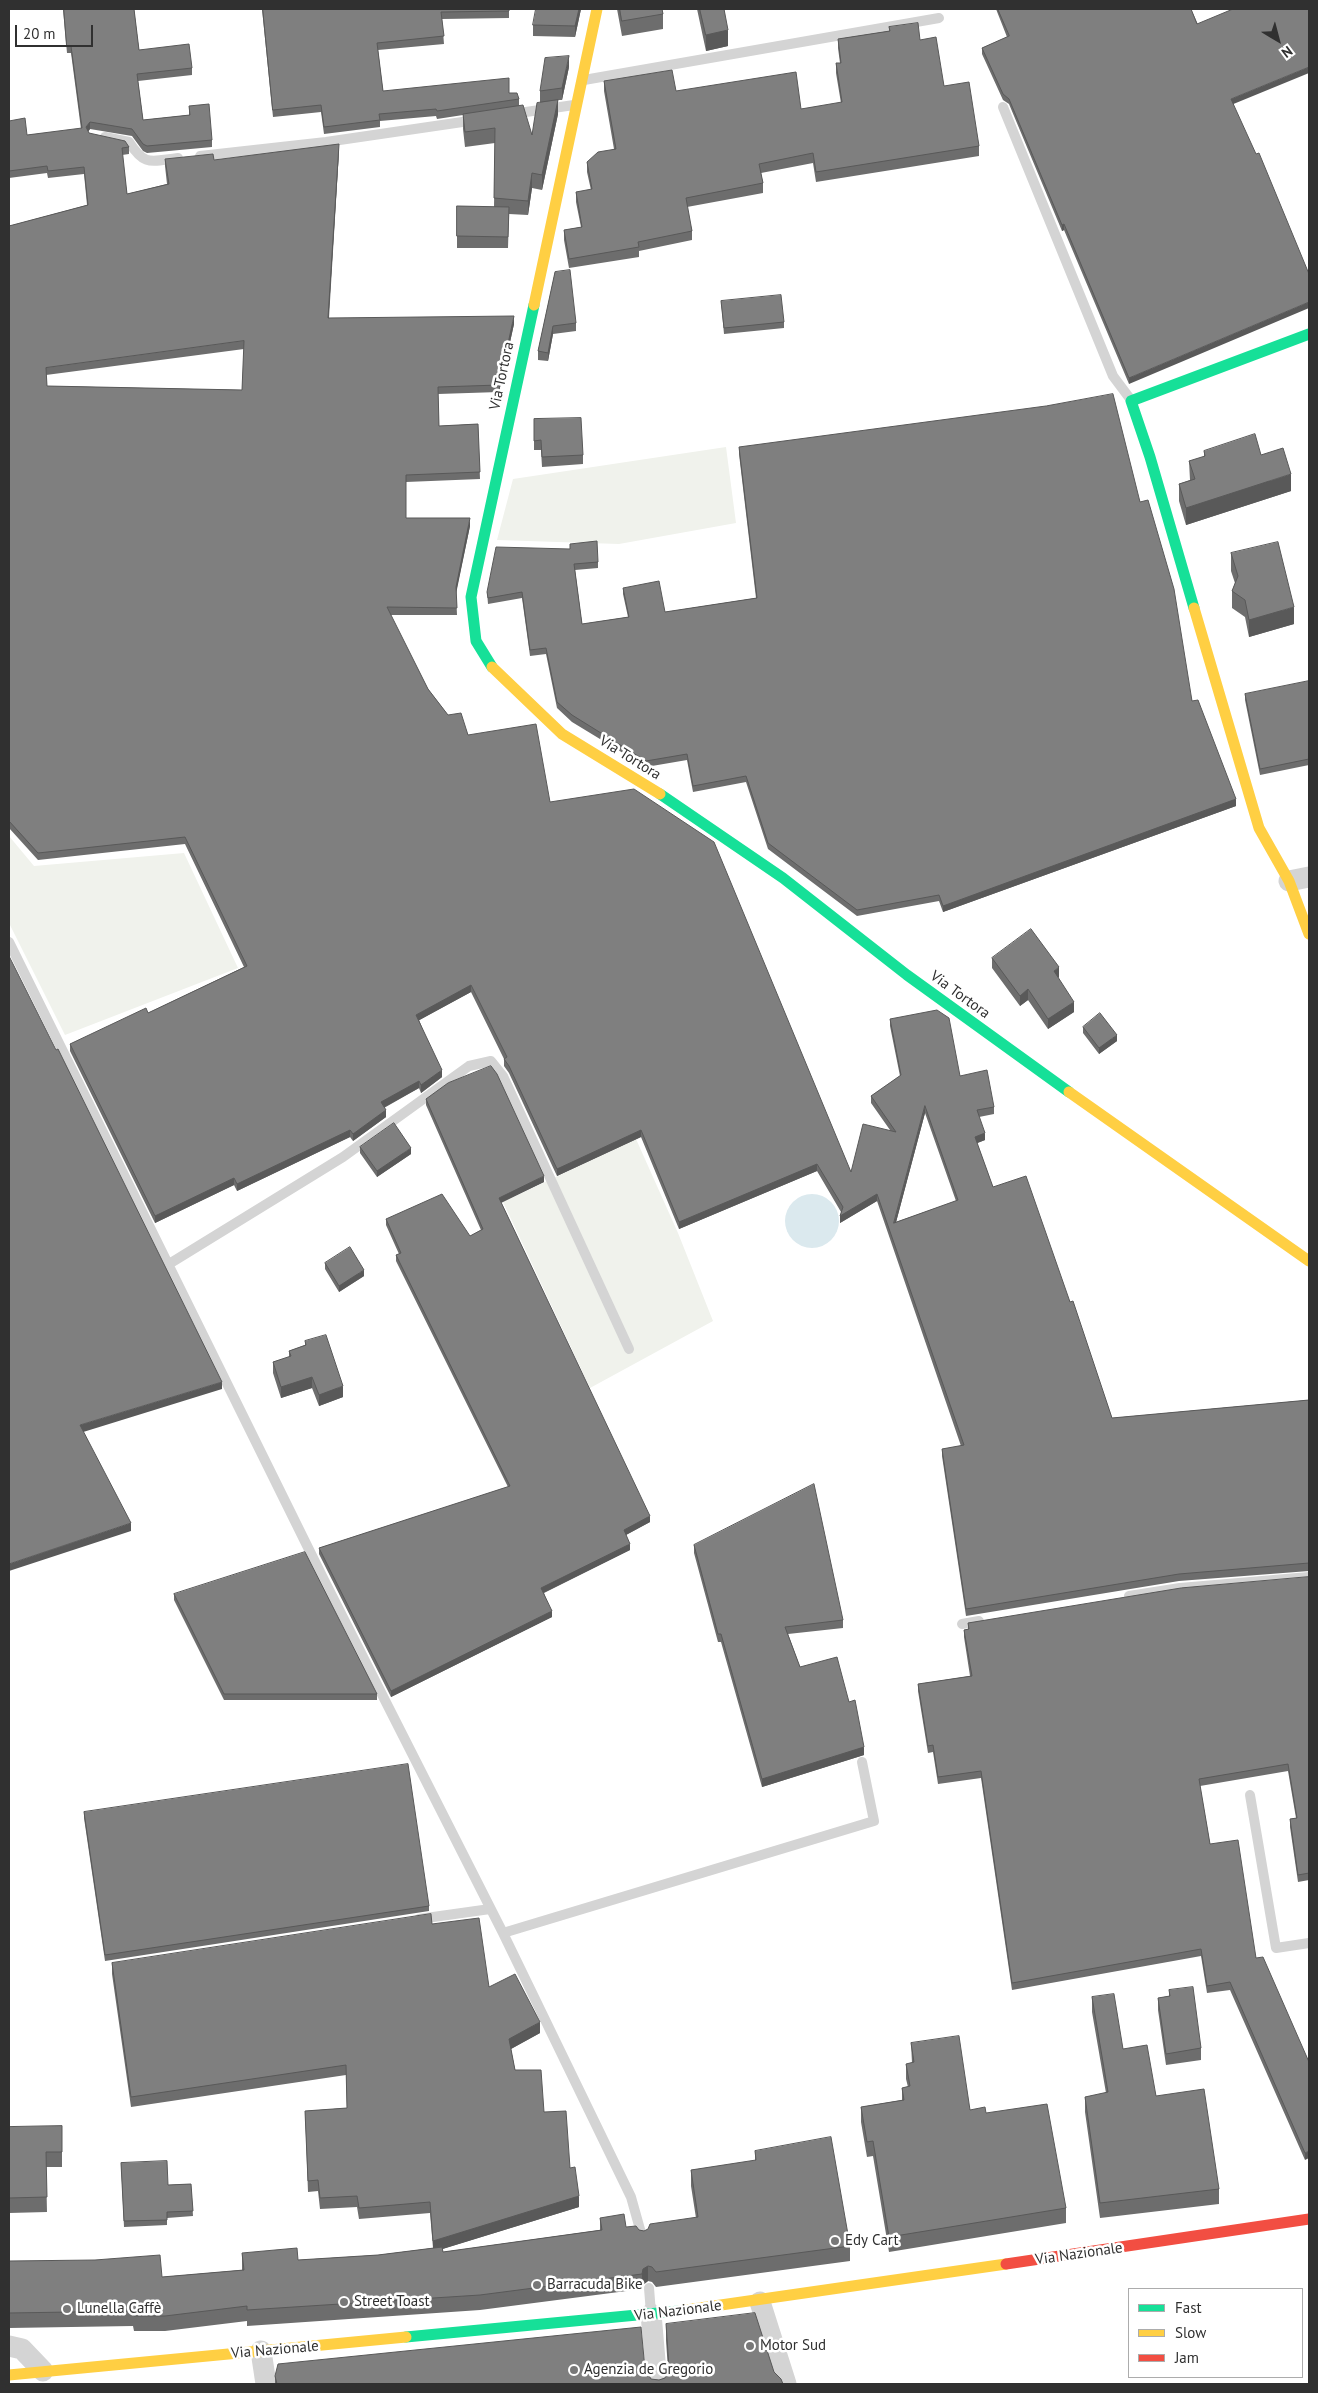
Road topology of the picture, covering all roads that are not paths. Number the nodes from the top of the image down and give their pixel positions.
1 (597, 9) edge
2 (939, 18) dead end
3 (581, 80) junction
4 (575, 105) junction
5 (1003, 107) dead end
6 (93, 135) edge
7 (1309, 334) edge
8 (1131, 401) junction
9 (1299, 879) edge
10 (1309, 934) edge
11 (9, 942) edge
12 (1309, 1261) edge
13 (169, 1264) junction
14 (629, 1349) dead end
15 (1309, 1577) edge
16 (1114, 1599) edge
17 (991, 1619) edge
18 (962, 1624) dead end
19 (862, 1762) dead end
20 (1250, 1796) dead end
21 (490, 1909) junction
22 (412, 1921) edge
23 (503, 1933) junction
24 (1309, 1943) edge
25 (1309, 2219) edge
26 (643, 2240) edge
27 (649, 2288) dead end
28 (760, 2302) junction
29 (652, 2314) junction
30 (9, 2346) edge
31 (261, 2351) junction
32 (43, 2371) junction
33 (9, 2375) edge
34 (266, 2384) edge
35 (657, 2384) edge
36 (786, 2384) edge

1 - 3 street, Via Tortora
2 - 3 lane
3 - 4 street, Via Tortora
4 - 6 lane
4 - 12 street, Via Tortora
5 - 8 lane
7 - 8 street
8 - 9 street
9 - 10 street
11 - 13 lane
13 - 14 lane
13 - 21 lane
15 - 16 lane
17 - 18 lane
19 - 23 lane
20 - 24 lane
21 - 22 lane
21 - 23 lane
23 - 26 lane
25 - 28 street, Via Nazionale
27 - 29 lane
28 - 29 street, Via Nazionale
28 - 36 street
29 - 31 street, Via Nazionale
29 - 35 street
30 - 32 street
31 - 32 street, Via Nazionale
31 - 34 street
32 - 33 street, Via Nazionale

